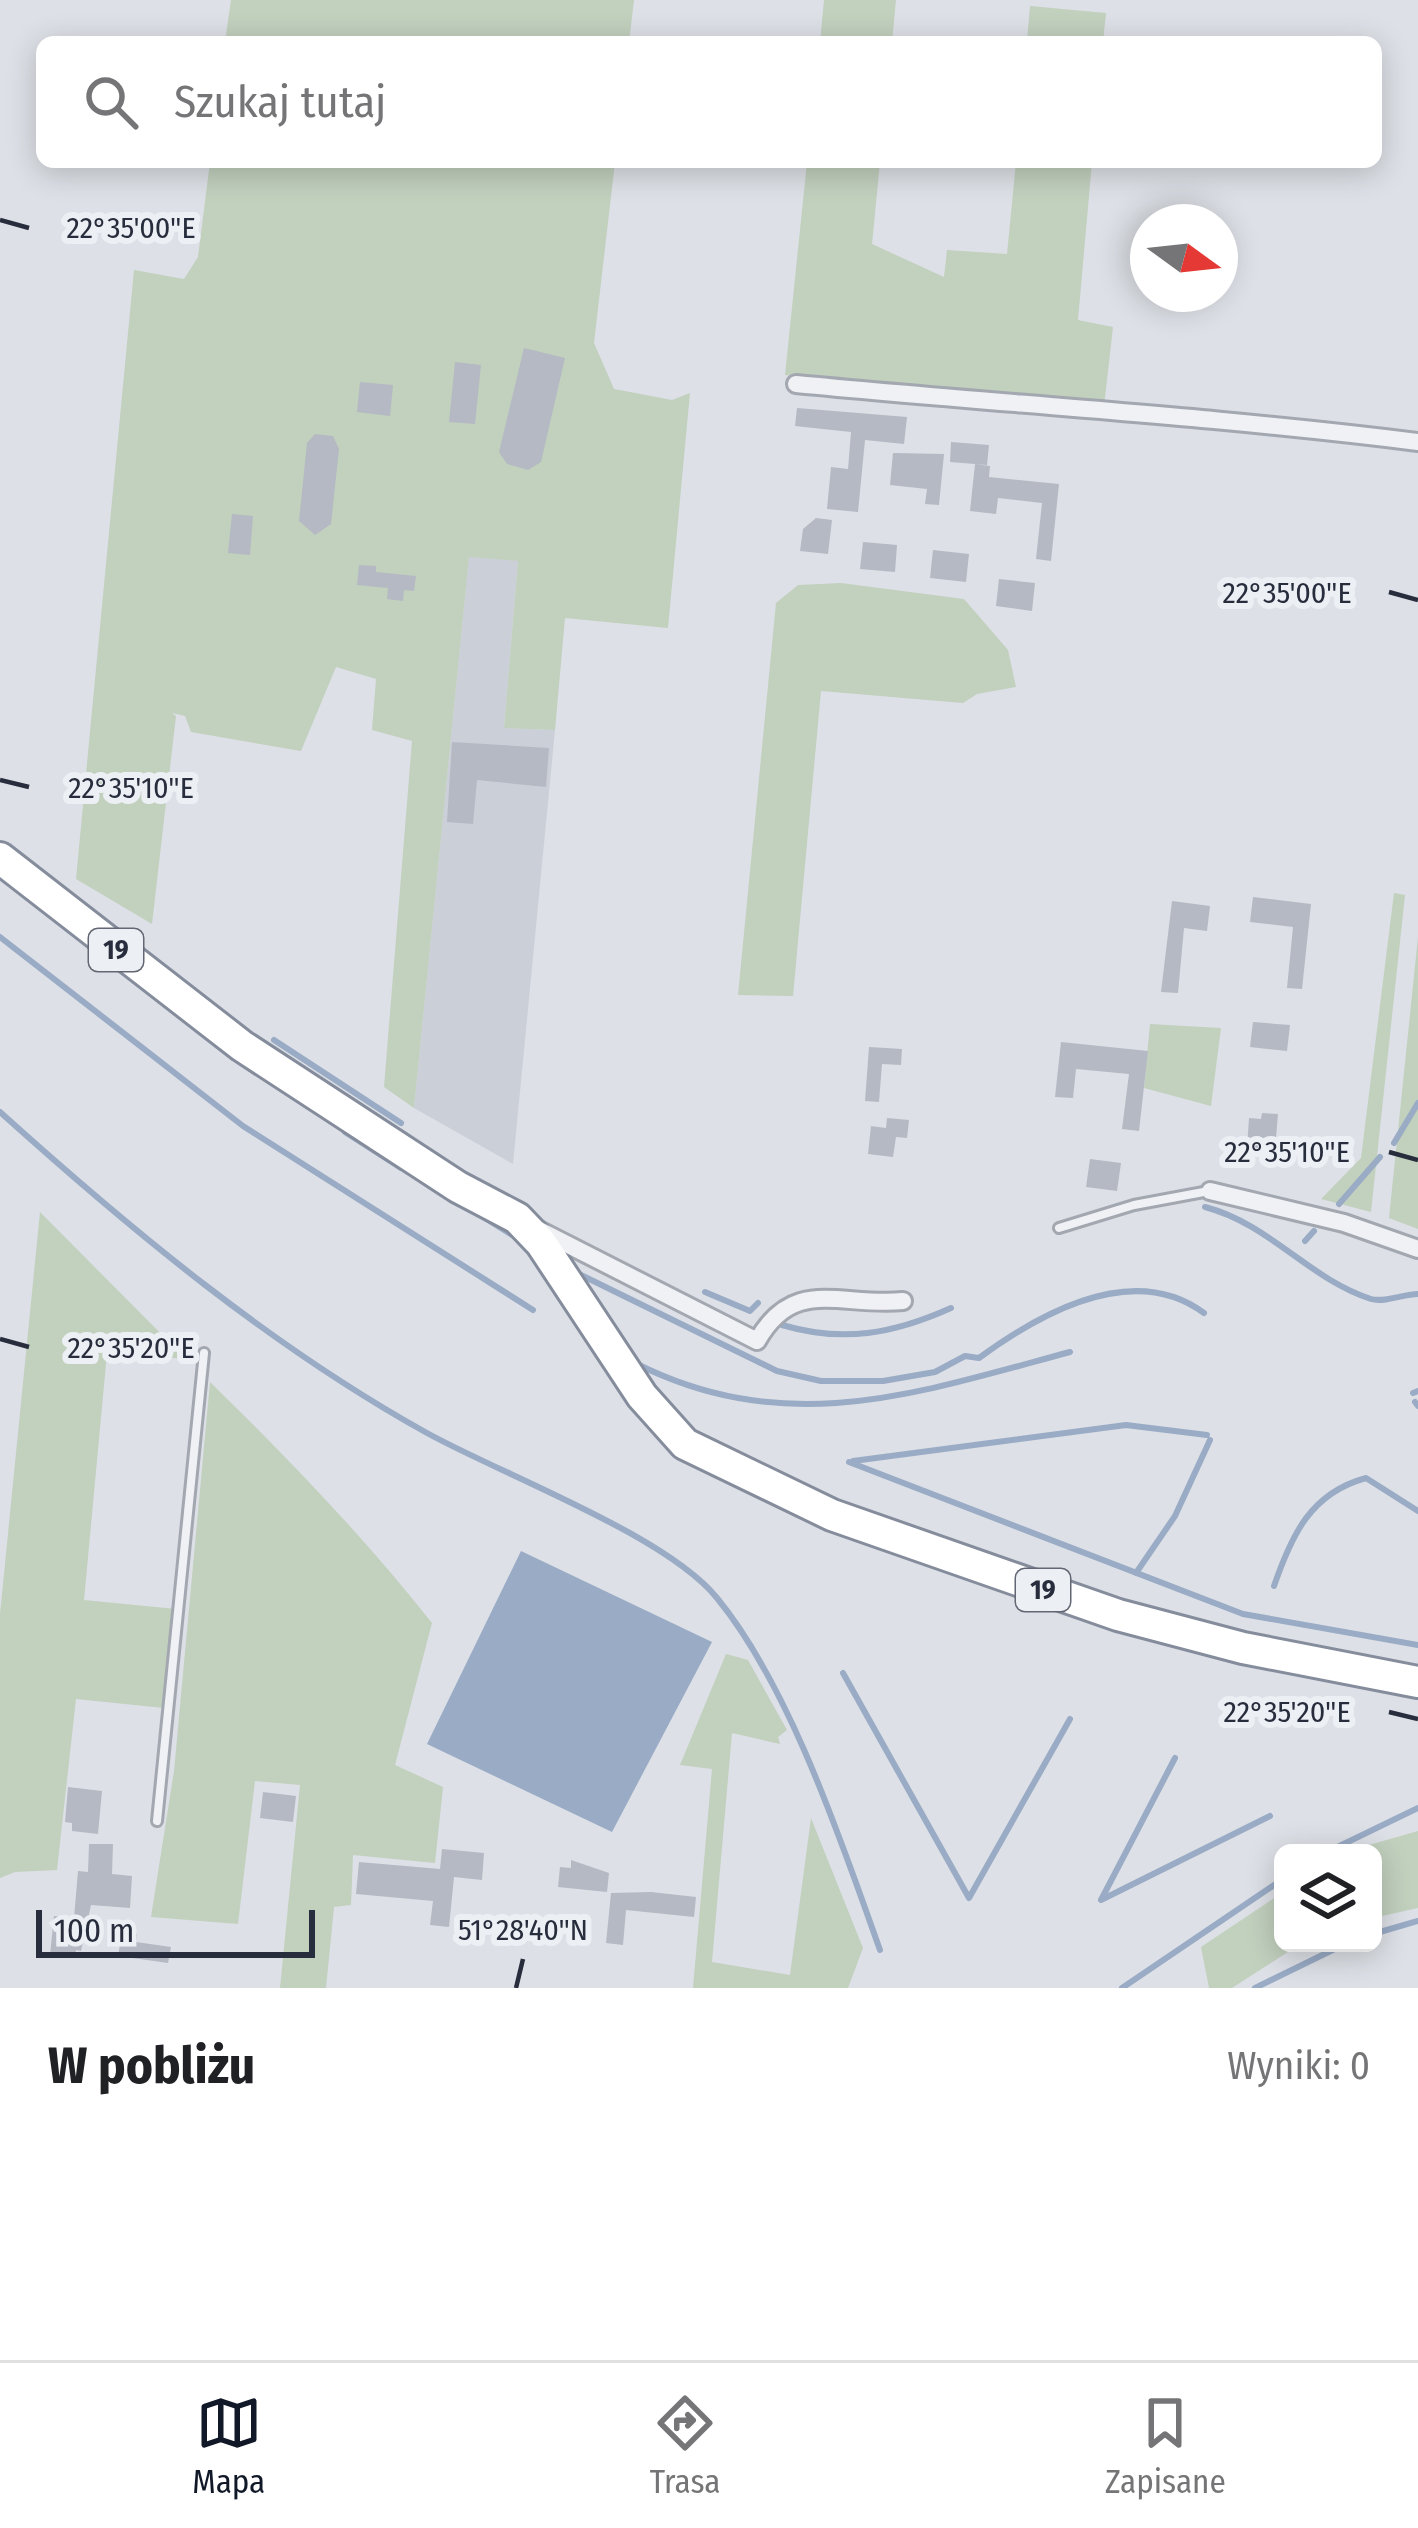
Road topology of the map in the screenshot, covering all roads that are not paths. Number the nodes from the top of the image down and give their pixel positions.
1 (796, 384) dead end
2 (1418, 442) edge
3 (0, 858) edge
4 (1210, 1191) joint
5 (517, 1218) junction
6 (1059, 1228) dead end
7 (1418, 1249) edge
8 (903, 1301) dead end
9 (204, 1353) dead end
10 (1418, 1682) edge
11 (157, 1821) dead end

1 - 2 street
3 - 5 highway, 19
4 - 6 lane
4 - 7 street
5 - 8 street
5 - 10 highway, 19
9 - 11 lane

